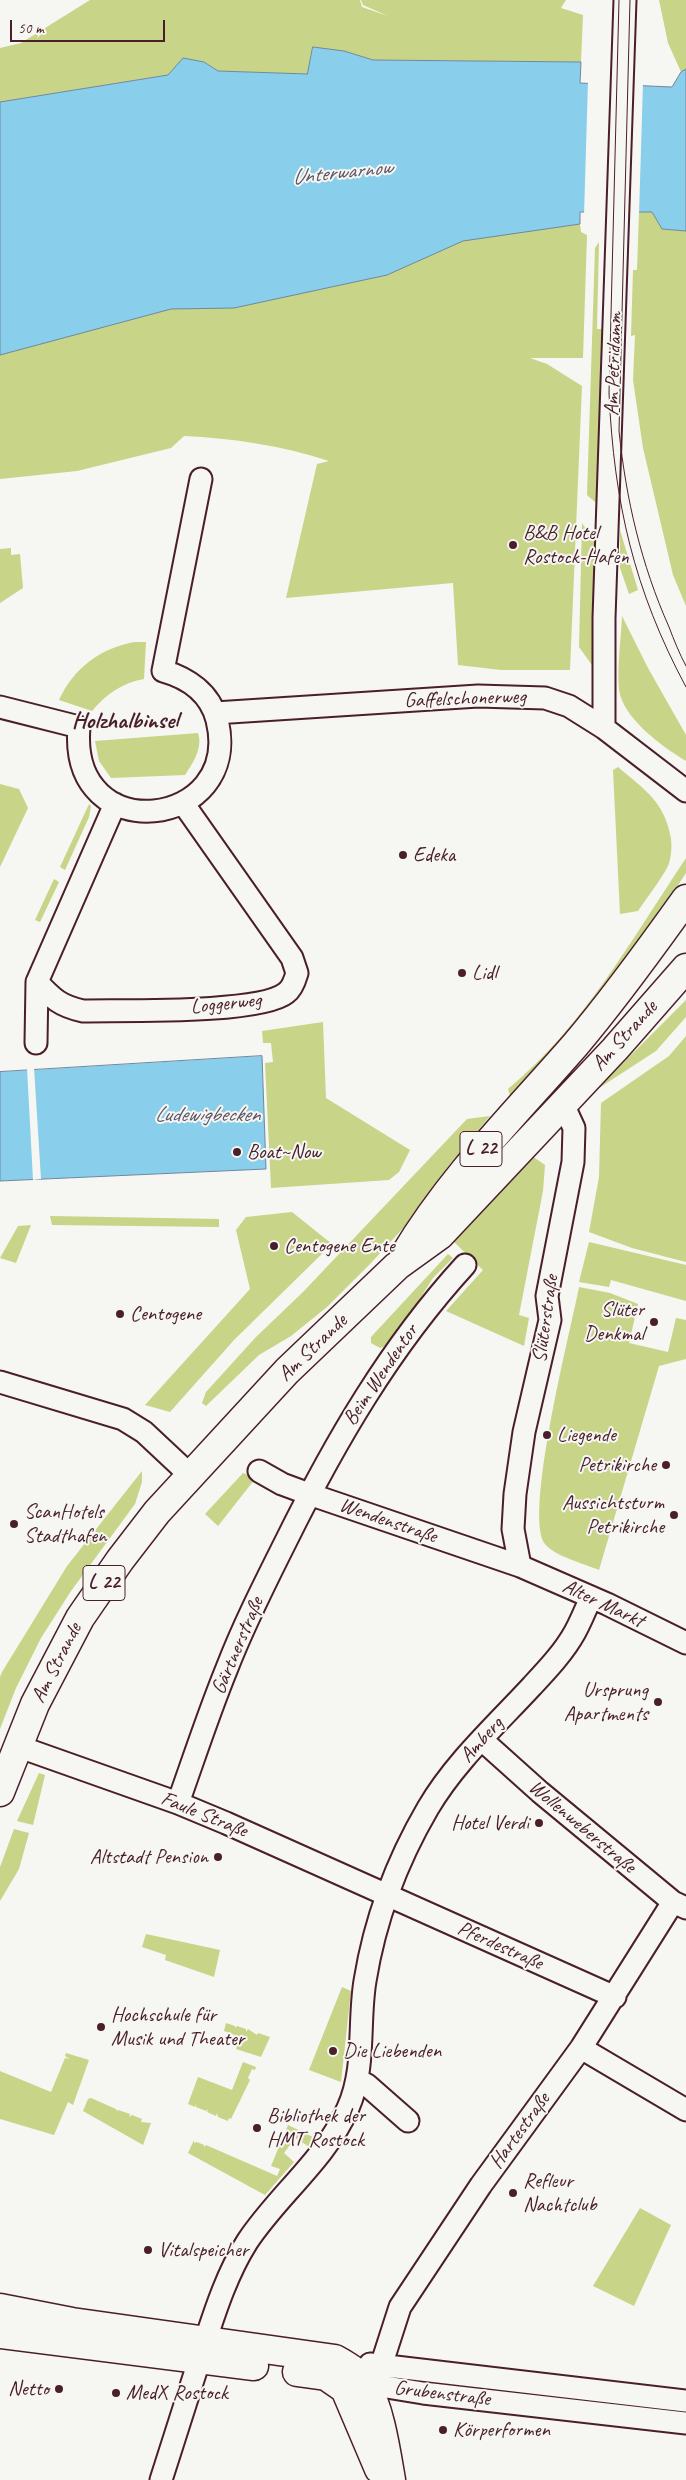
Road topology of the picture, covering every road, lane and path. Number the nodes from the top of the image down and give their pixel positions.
1 (625, 0) edge
2 (201, 479) dead end
3 (0, 707) edge
4 (215, 713) junction
5 (604, 728) junction
6 (686, 791) edge
7 (183, 803) junction
8 (115, 804) junction
9 (686, 899) edge
10 (686, 968) edge
11 (37, 982) junction
12 (577, 1042) junction
13 (36, 1043) dead end
14 (563, 1104) junction
15 (464, 1265) dead end
16 (397, 1266) junction
17 (0, 1382) edge
18 (259, 1471) dead end
19 (191, 1476) junction
20 (309, 1494) junction
21 (520, 1566) junction
22 (591, 1597) junction
23 (686, 1643) edge
24 (482, 1740) junction
25 (17, 1746) junction
26 (0, 1792) edge
27 (178, 1803) junction
28 (386, 1893) junction
29 (679, 1905) edge
30 (615, 1997) junction
31 (581, 2048) junction
32 (358, 2080) junction
33 (686, 2110) edge
34 (408, 2121) dead end
35 (0, 2308) edge
36 (0, 2334) edge
37 (199, 2358) junction
38 (330, 2368) junction
39 (373, 2375) junction
40 (686, 2401) edge
41 (356, 2412) junction
42 (686, 2423) edge
43 (162, 2480) edge
44 (384, 2480) edge
45 (391, 2480) edge

1 - 5 street, Am Petridamm
2 - 4 street
3 - 8 street
4 - 5 street, Gaffelschonerweg
4 - 7 street
5 - 6 street, Gaffelschonerweg
7 - 8 street
7 - 11 street, Loggerweg
8 - 11 street
9 - 12 main road, Am Strande / L 22
10 - 14 main road, Am Strande / L 22
11 - 13 street
12 - 14 main road, Am Strande
12 - 16 main road, Am Strande / L 22
14 - 16 main road, Am Strande / L 22
14 - 21 street, Slüterstraße
15 - 20 street, Beim Wendentor
16 - 19 main road, Am Strande / L 22
17 - 19 street
18 - 20 street, Wendenstraße
19 - 25 main road, Am Strande / L 22
20 - 21 street, Wendenstraße
20 - 27 street, Gärtnerstraße
21 - 22 street, Alter Markt
22 - 23 street, Alter Markt
22 - 24 street, Amberg
24 - 28 street, Amberg
24 - 29 street, Wollenweberstraße
25 - 26 main road, Am Strande / L 22
25 - 27 street, Faule Straße
27 - 28 street, Faule Straße
28 - 30 street, Pferdestraße
28 - 32 street, Amberg
29 - 30 street, Hartestraße
30 - 31 street, Hartestraße
31 - 33 street
31 - 39 street, Hartestraße
32 - 34 street
32 - 37 street, Amberg
35 - 37 main road
36 - 37 main road
37 - 38 main road
37 - 43 street, Amberg
38 - 39 main road
38 - 41 main road
39 - 40 street, Grubenstraße
39 - 41 street, Hartestraße
39 - 42 street, Grubenstraße
39 - 45 main road
41 - 44 main road

